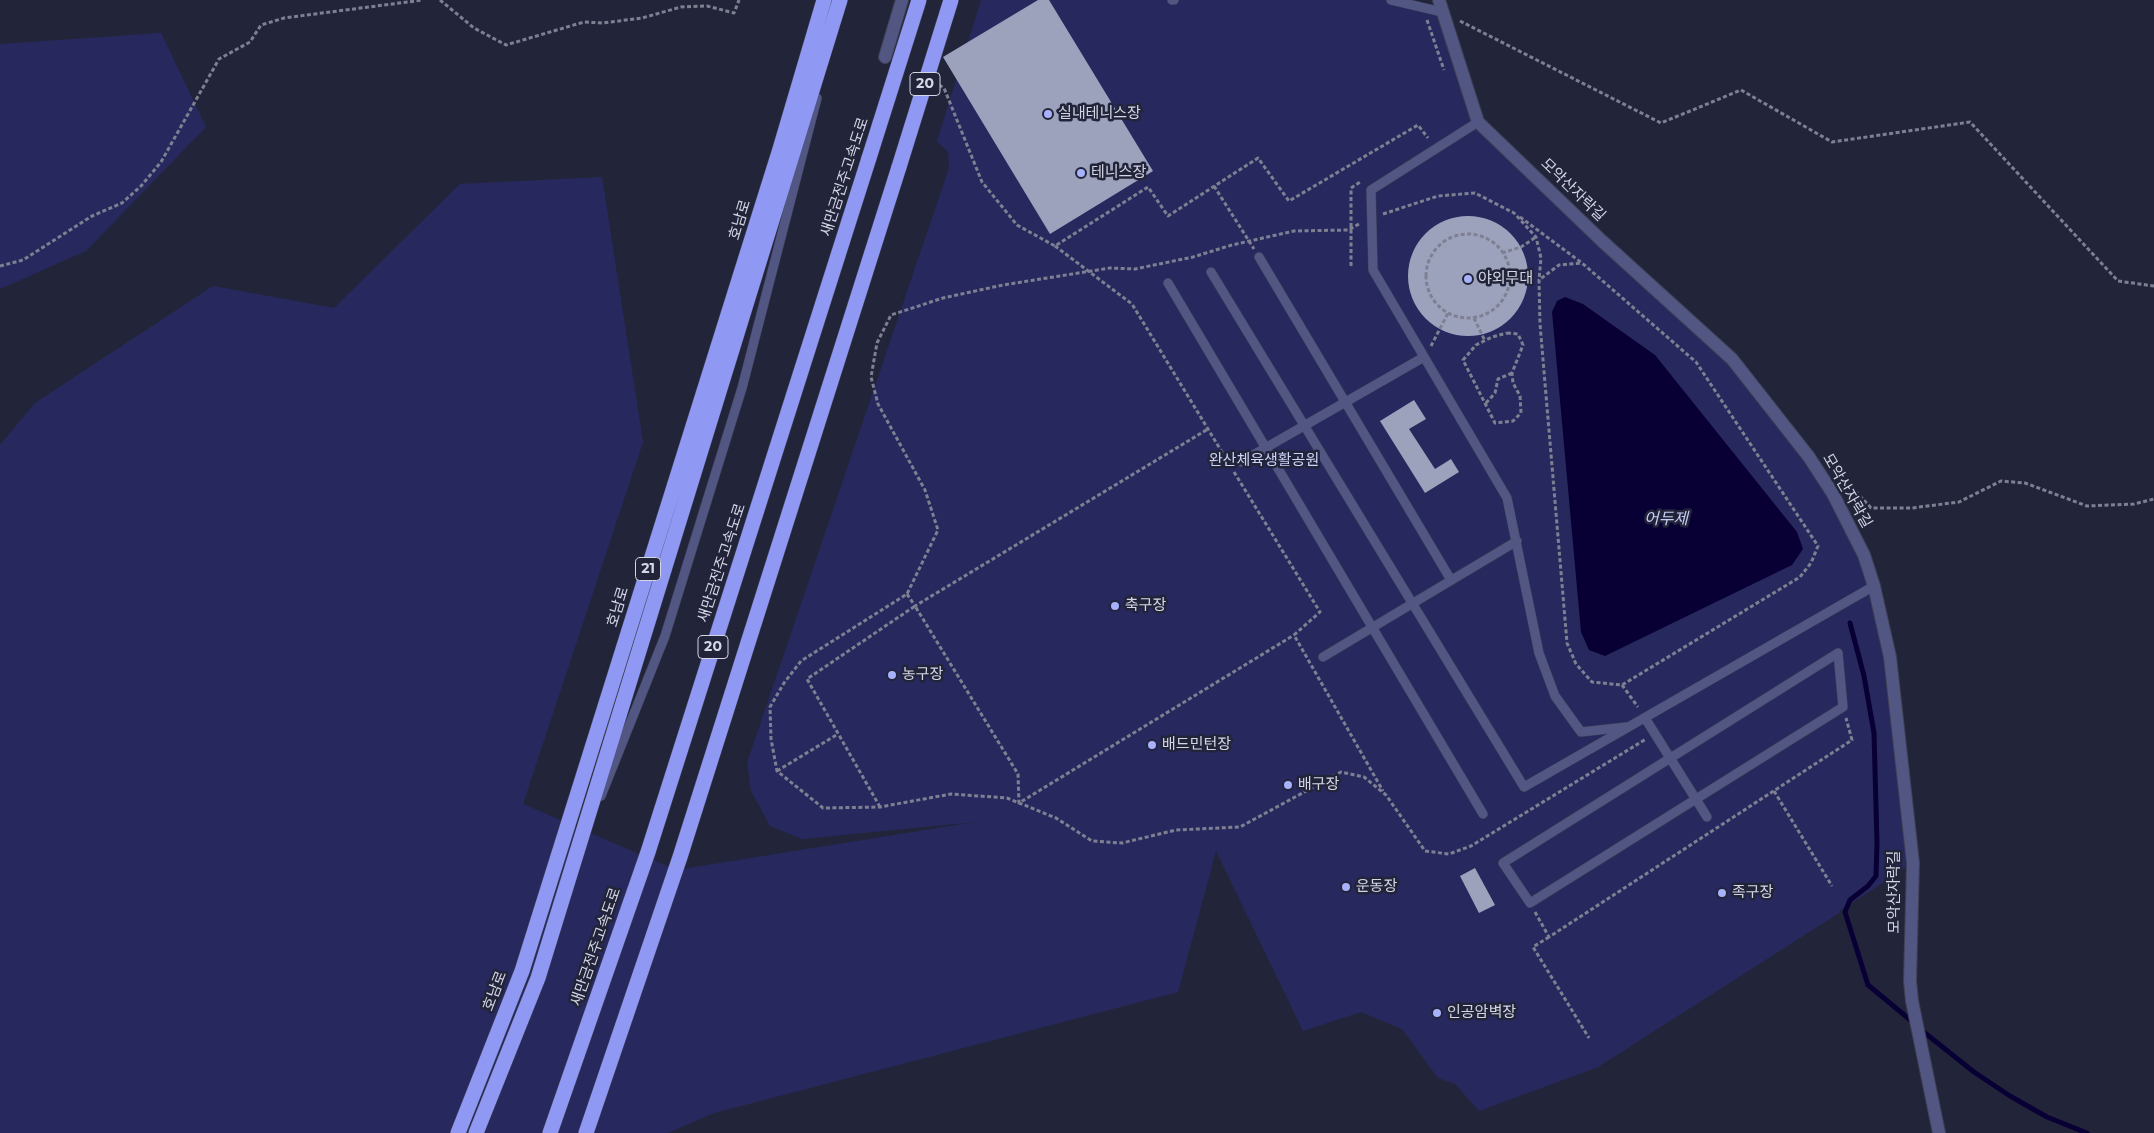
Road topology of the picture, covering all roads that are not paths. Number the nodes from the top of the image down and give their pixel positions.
1 (824, 0) edge
2 (842, 0) edge
3 (902, 0) edge
4 (919, 0) edge
5 (951, 0) edge
6 (1391, 0) edge
7 (1440, 6) edge
8 (885, 57) dead end
9 (1478, 122) junction
10 (1259, 257) road end
11 (1211, 272) dead end
12 (1168, 283) dead end
13 (1424, 357) junction
14 (1346, 402) junction
15 (1304, 426) junction
16 (1266, 448) junction
17 (1241, 462) dead end
18 (1517, 541) junction
19 (1451, 580) junction
20 (1874, 586) junction
21 (1412, 603) junction
22 (1372, 628) junction
23 (1323, 657) dead end
24 (1645, 718) junction
25 (1630, 727) junction
26 (1671, 758) junction
27 (1697, 799) junction
28 (1483, 814) dead end
29 (1707, 816) dead end
30 (571, 871) junction
31 (458, 1133) edge
32 (476, 1133) edge
33 (550, 1133) edge
34 (586, 1133) edge
35 (1939, 1133) edge

1 - 31 highway, 호남로 / 21
2 - 30 highway, 호남로 / 21
2 - 30 lane
3 - 8 street
4 - 33 highway, 새만금전주고속도로 / 20, bridge
5 - 34 highway, 20, bridge
6 - 7 lane
7 - 9 street, 모악산자락길
9 - 13 lane
9 - 20 street, 모악산자락길
10 - 14 lane
11 - 15 lane
12 - 16 lane
13 - 14 lane
13 - 18 lane
14 - 15 lane
14 - 19 lane
15 - 16 lane
15 - 21 lane
16 - 17 lane
16 - 22 lane
18 - 19 lane
18 - 25 lane
19 - 21 lane
20 - 24 lane
20 - 35 street, 모악산자락길
21 - 22 lane
21 - 25 lane
22 - 23 lane
22 - 28 lane
24 - 25 lane
24 - 26 lane
26 - 27 lane
26 - 27 lane
26 - 27 lane
27 - 29 lane
30 - 32 highway, 호남로 / 21

